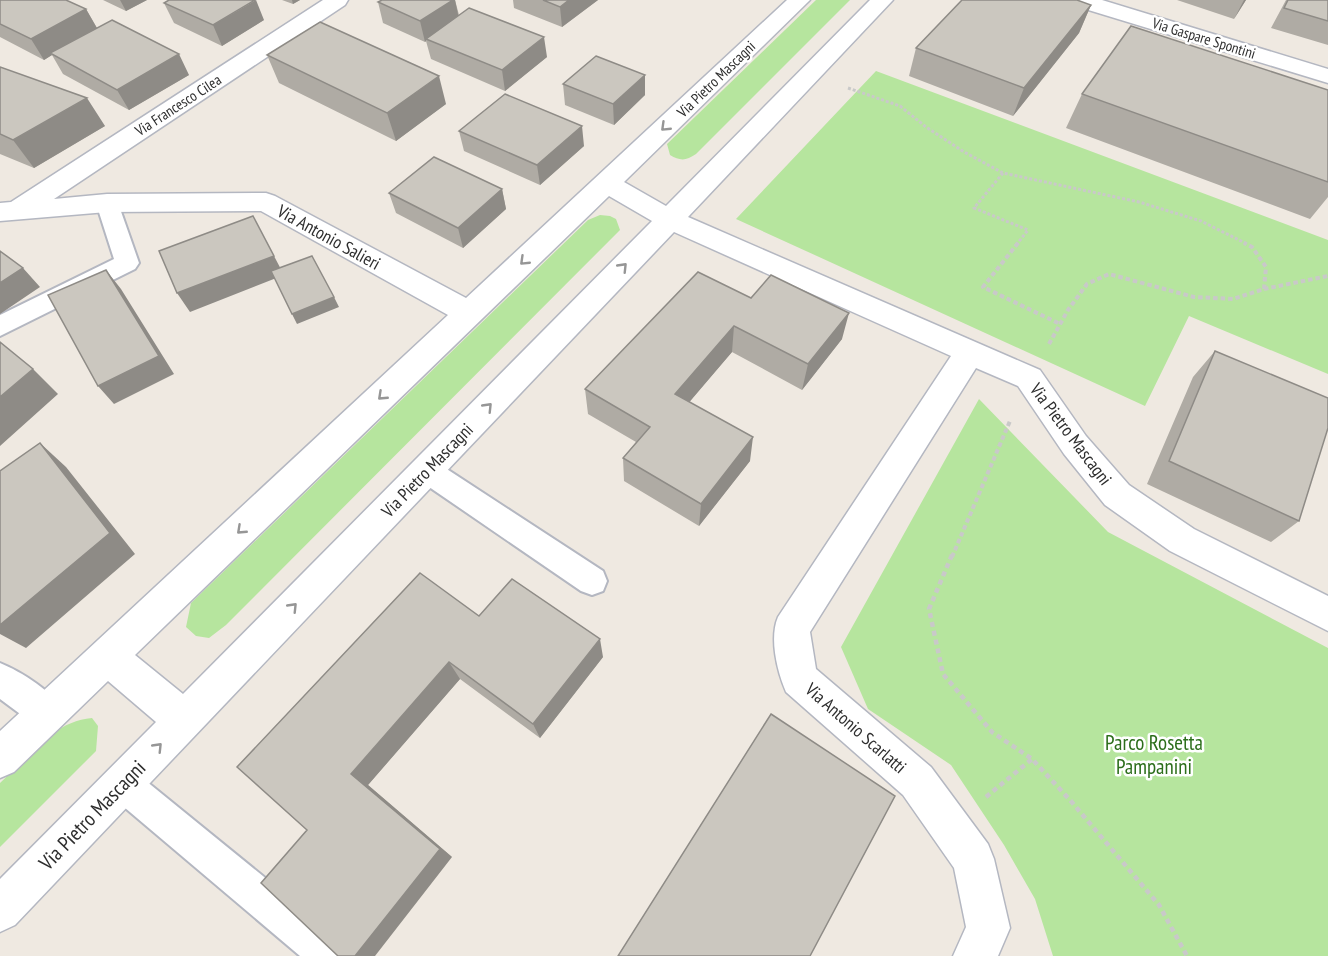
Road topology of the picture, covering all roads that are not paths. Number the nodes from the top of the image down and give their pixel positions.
1 (337, 0) edge
2 (799, 0) edge
3 (882, 0) edge
4 (1080, 0) edge
5 (1328, 76) edge
6 (606, 183) junction
7 (107, 203) junction
8 (10, 210) edge
9 (669, 219) junction
10 (469, 313) junction
11 (0, 326) edge
12 (971, 351) junction
13 (426, 471) junction
14 (592, 581) dead end
15 (1328, 614) edge
16 (107, 656) junction
17 (0, 679) edge
18 (47, 713) junction
19 (184, 720) junction
20 (0, 758) edge
21 (123, 784) junction
22 (0, 910) edge
23 (330, 956) edge
24 (975, 956) edge

1 - 8 street, Via Francesco Cilea
2 -> 6 street, Via Pietro Mascagni
3 - 9 street, Via Pietro Mascagni
4 - 5 street, Via Gaspare Spontini
6 - 9 street, Via Pietro Mascagni
6 -> 10 street, Via Pietro Mascagni
7 - 8 street, Via Antonio Salieri
7 - 10 street, Via Antonio Salieri
7 - 11 lane
9 - 12 street, Via Pietro Mascagni
13 -> 9 street, Via Pietro Mascagni
10 -> 16 street, Via Pietro Mascagni
12 - 15 street, Via Pietro Mascagni
12 - 24 street, Via Antonio Scarlatti
13 - 14 lane
19 -> 13 street, Via Pietro Mascagni
16 - 18 street, Via Pietro Mascagni
16 - 19 street
17 - 18 lane
18 - 20 street, Via Pietro Mascagni
21 -> 19 street, Via Pietro Mascagni
21 - 22 street, Via Pietro Mascagni
21 - 23 lane

